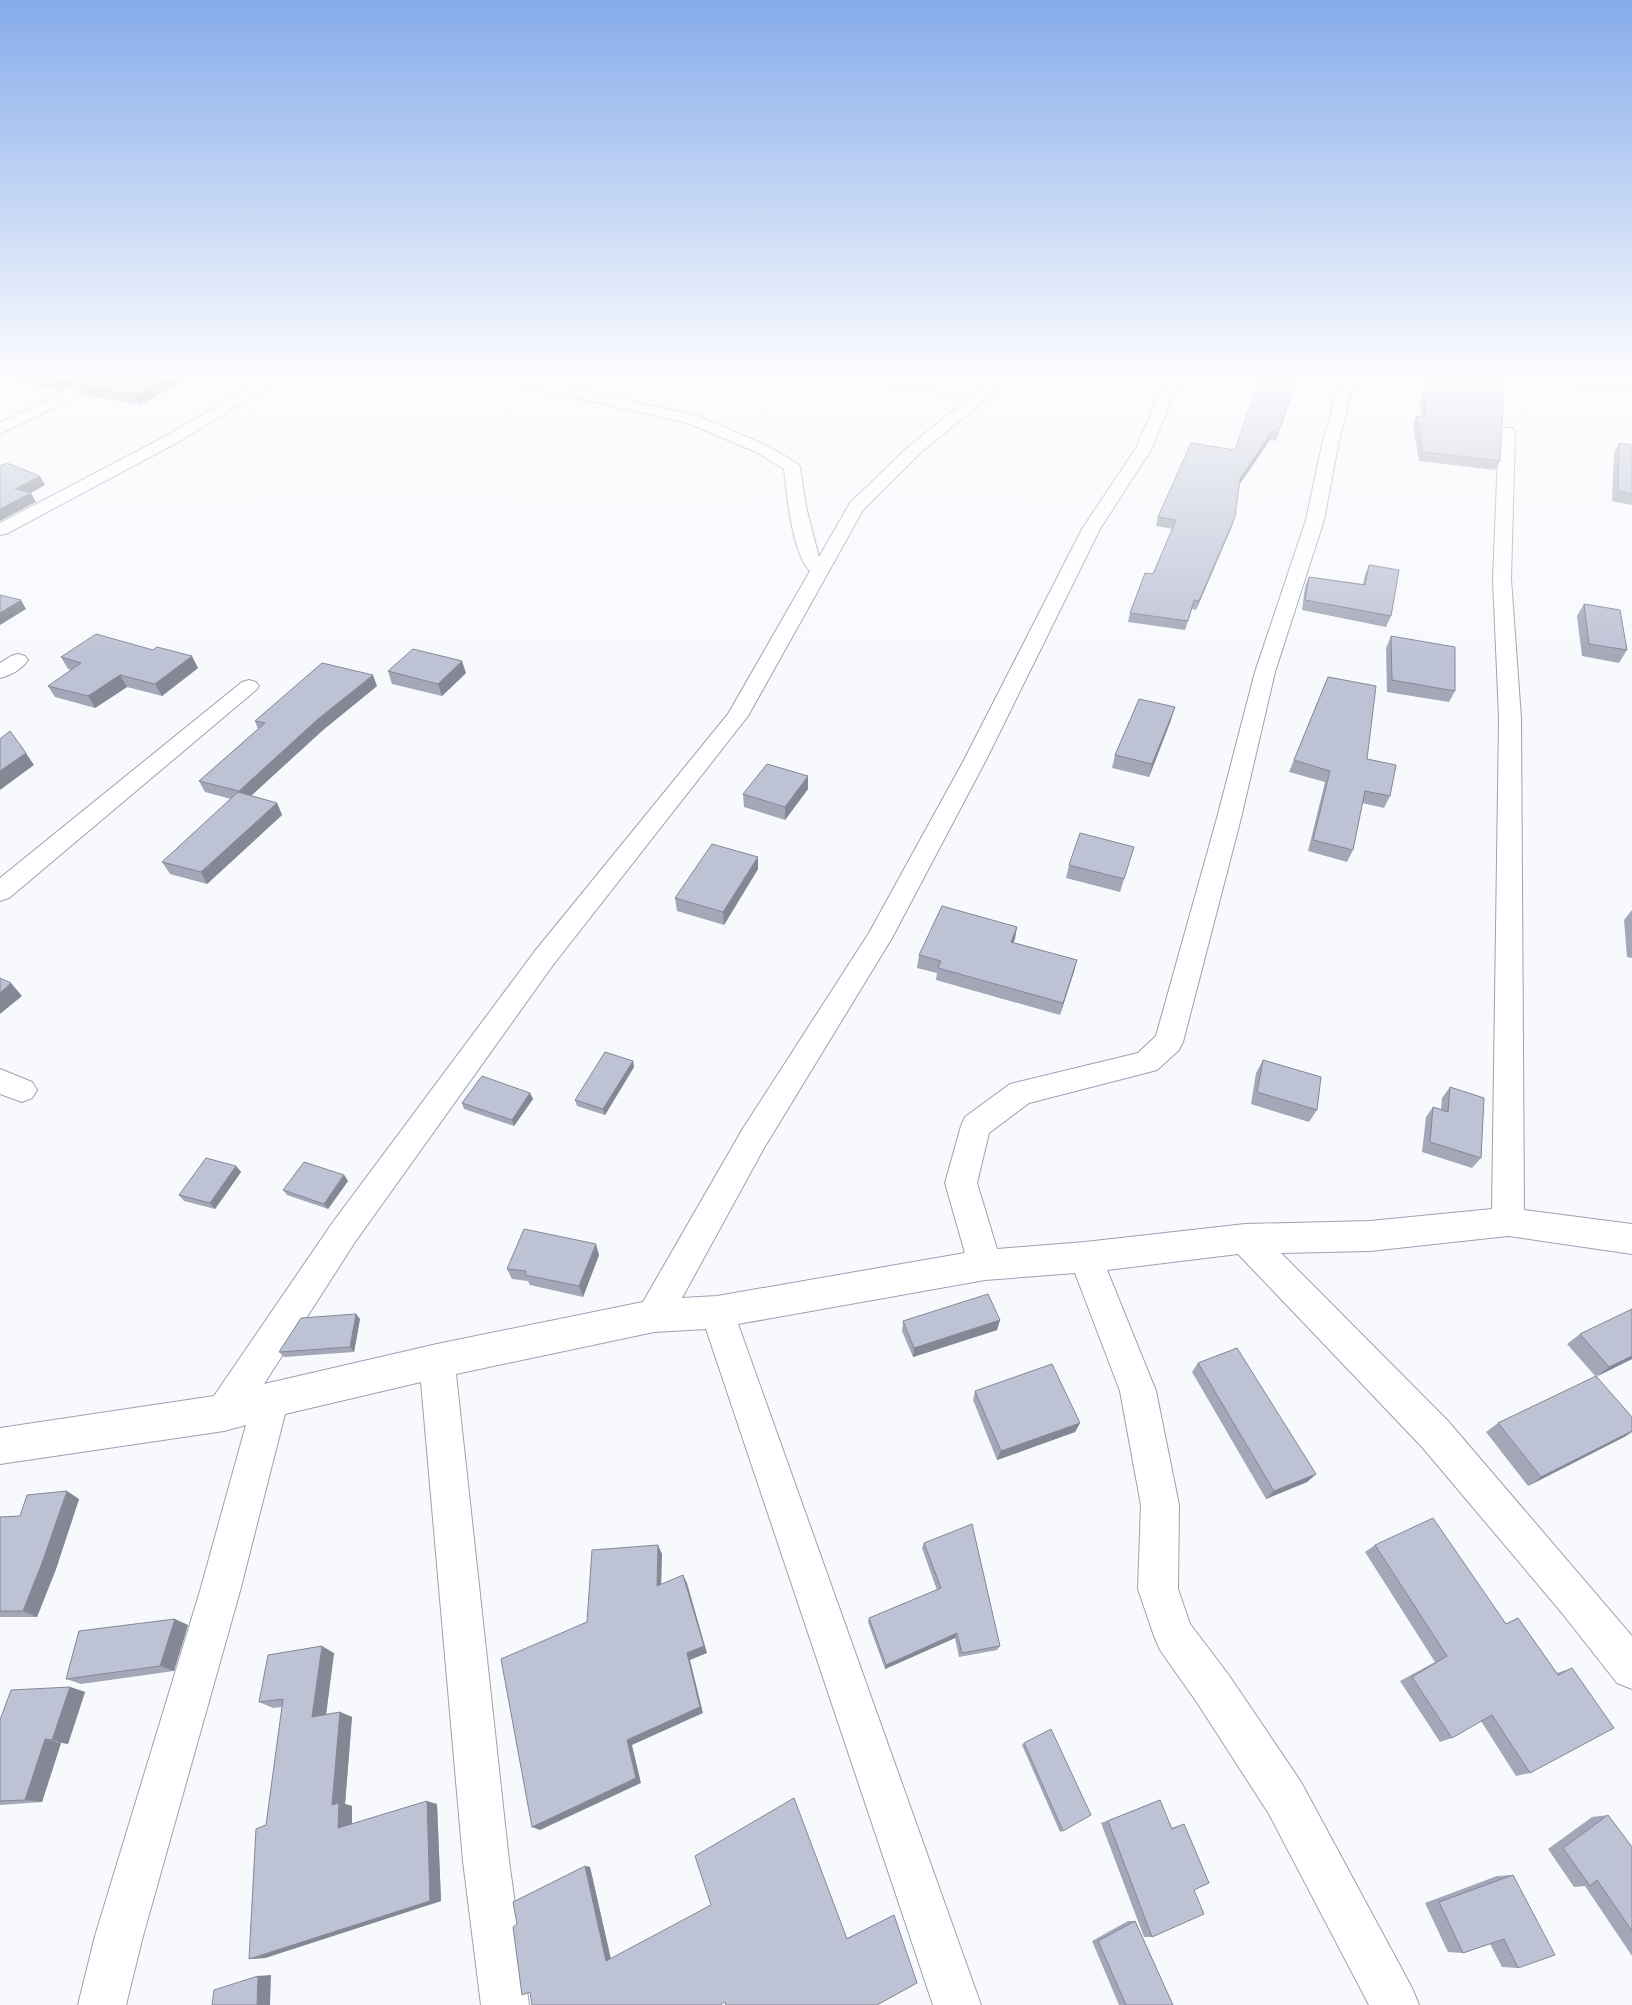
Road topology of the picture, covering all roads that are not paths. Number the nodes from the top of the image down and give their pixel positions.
1 (108, 473) edge
2 (793, 473) edge
3 (891, 473) edge
4 (1128, 473) edge
5 (1324, 473) edge
6 (1505, 473) edge
7 (0, 516) edge
8 (18, 520) junction
9 (0, 530) edge
10 (820, 571) junction
11 (18, 660) dead end
12 (0, 672) edge
13 (249, 686) dead end
14 (0, 892) edge
15 (1508, 1222) junction
16 (1632, 1238) edge
17 (1245, 1239) junction
18 (1086, 1257) junction
19 (985, 1264) junction
20 (718, 1312) junction
21 (654, 1316) junction
22 (437, 1362) junction
23 (271, 1400) junction
24 (224, 1413) junction
25 (0, 1446) edge
26 (1632, 1668) edge
27 (102, 2005) edge
28 (505, 2005) edge
29 (957, 2005) edge
30 (1395, 2005) edge

1 - 8 street
2 - 10 street
3 - 10 street
4 - 21 street
5 - 19 street
6 - 15 street
7 - 8 street
8 - 9 street
10 - 24 street
11 - 12 street
13 - 14 street
15 - 16 street
15 - 17 street
17 - 18 street
17 - 26 street
18 - 19 street
18 - 30 street
19 - 20 street
20 - 21 street
20 - 29 street
21 - 22 street
22 - 23 street
22 - 28 street
23 - 24 street
23 - 27 street
24 - 25 street

